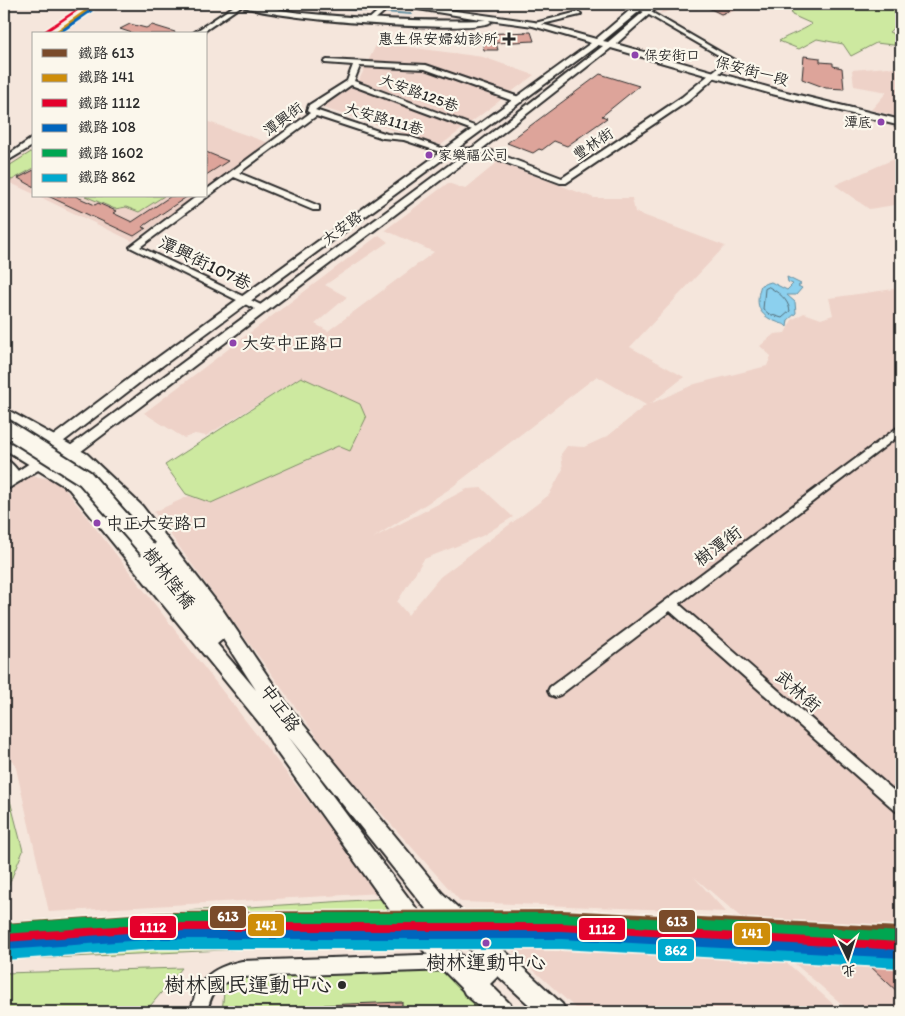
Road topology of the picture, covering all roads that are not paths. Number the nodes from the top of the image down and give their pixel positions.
1 (241, 4) edge
2 (390, 4) edge
3 (657, 4) edge
4 (638, 5) edge
5 (648, 11) junction
6 (578, 14) dead end
7 (519, 20) junction
8 (369, 22) junction
9 (534, 24) junction
10 (198, 32) edge
11 (598, 41) junction
12 (610, 45) junction
13 (327, 62) dead end
14 (357, 64) junction
15 (715, 75) junction
16 (350, 82) junction
17 (519, 100) junction
18 (316, 113) junction
19 (901, 122) edge
20 (478, 129) junction
21 (32, 142) edge
22 (475, 150) junction
23 (446, 152) junction
24 (4, 161) edge
25 (233, 174) junction
26 (208, 193) edge
27 (199, 198) edge
28 (316, 208) dead end
29 (244, 300) junction
30 (262, 309) junction
31 (4, 413) edge
32 (4, 427) edge
33 (901, 429) edge
34 (4, 442) edge
35 (54, 442) junction
36 (71, 452) junction
37 (4, 463) edge
38 (38, 464) junction
39 (17, 478) junction
40 (4, 486) edge
41 (670, 604) junction
42 (555, 691) dead end
43 (275, 716) junction
44 (901, 806) edge
45 (497, 960) junction
46 (450, 962) junction
47 (473, 986) junction
48 (199, 1012) edge
49 (502, 1012) edge
50 (554, 1012) edge

1 - 8 street
1 - 10 street
2 - 7 street, 保安街一段
2 - 8 street
3 - 5 street, 大安路
4 - 5 street
4 - 11 street, 大安路
5 - 12 street, 大安路
5 - 15 street
6 - 9 street
7 - 8 street
7 - 9 street, 保安街一段
9 - 11 street, 保安街一段
11 - 12 street, 保安街一段
11 - 17 street, 大安路
12 - 15 street, 保安街一段
12 - 22 street, 大安路
13 - 14 street
14 - 16 street
14 - 17 street
15 - 19 street, 保安街一段
15 - 22 street, 豐林街
16 - 18 street, 潭興街
16 - 20 street, 大安路125巷
17 - 20 street, 大安路
18 - 23 street, 大安路111巷
18 - 25 street, 潭興街
20 - 23 street, 大安路
21 - 24 street
22 - 23 street
22 - 30 street, 大安路
23 - 29 street, 大安路
25 - 26 street, 潭興街
25 - 28 street
27 - 29 street, 潭興街107巷
29 - 30 street, 潭興街107巷
29 - 35 street, 大安路
30 - 36 street, 大安路
31 - 35 main road, 中正路
32 - 43 main road, 樹林陸橋, bridge
33 - 41 street, 樹潭街
34 - 38 main road, 中正路
35 - 36 main road, 中正路
35 - 38 street, 大安路
36 - 38 street, 大安路
36 - 43 main road, 中正路
37 - 39 street
38 - 39 street, 大安路
38 - 43 main road, 中正路
39 - 40 street, 大安路
41 - 42 street, 樹潭街
41 - 44 street, 武林街
43 - 45 main road, 中正路
43 - 46 main road, 中正路
45 - 47 main road
45 - 50 main road, 中正路
46 - 47 main road, 中正路
46 - 48 street
47 - 49 main road, 中正路

